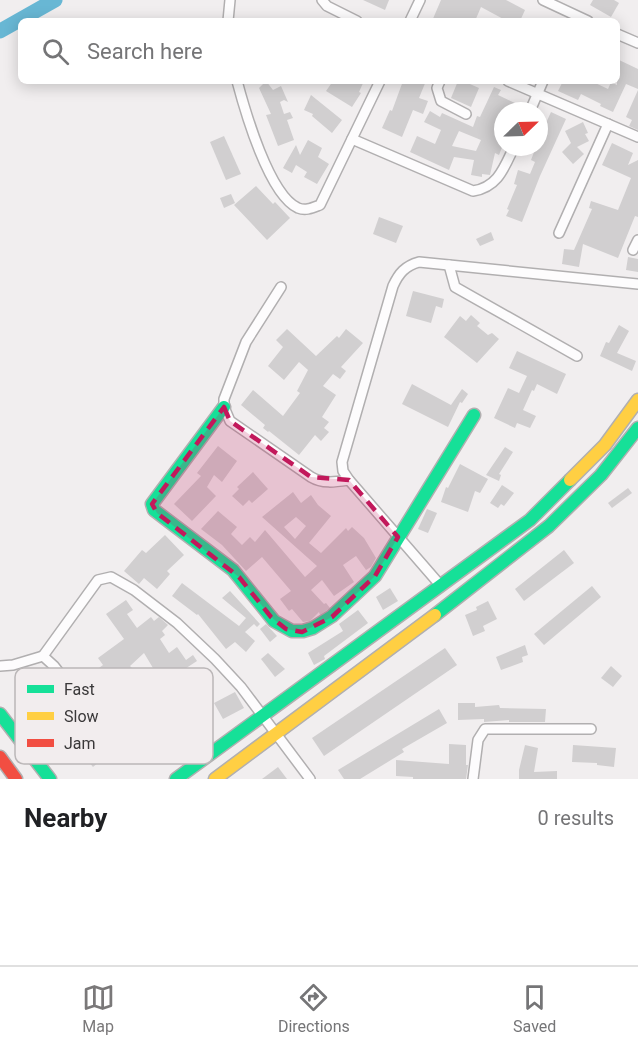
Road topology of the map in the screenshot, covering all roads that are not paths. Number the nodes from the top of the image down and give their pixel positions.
1 (230, 0) edge
2 (322, 0) edge
3 (420, 0) edge
4 (543, 0) edge
5 (228, 18) edge
6 (351, 18) edge
7 (411, 18) edge
8 (572, 18) edge
9 (620, 35) edge
10 (638, 43) edge
11 (238, 84) edge
12 (379, 84) edge
13 (439, 84) edge
14 (515, 84) edge
15 (542, 84) edge
16 (537, 94) junction
17 (534, 102) edge
18 (466, 114) dead end
19 (608, 124) junction
20 (638, 137) edge
21 (352, 139) junction
22 (510, 156) edge
23 (559, 233) dead end
24 (638, 240) edge
25 (633, 250) dead end
26 (449, 265) junction
27 (638, 284) edge
28 (281, 287) dead end
29 (578, 356) dead end
30 (638, 400) edge
31 (224, 407) junction
32 (474, 415) dead end
33 (638, 428) edge
34 (349, 480) junction
35 (398, 537) junction
36 (441, 586) junction
37 (453, 601) junction
38 (43, 656) junction
39 (0, 666) edge
40 (56, 668) edge
41 (0, 714) edge
42 (262, 716) junction
43 (591, 729) dead end
44 (15, 734) edge
45 (275, 734) junction
46 (213, 752) edge
47 (0, 757) edge
48 (38, 764) edge
49 (196, 764) edge
50 (16, 779) edge
51 (50, 779) edge
52 (176, 779) edge
53 (215, 779) edge
54 (310, 779) edge
55 (473, 779) edge

1 - 5 street
2 - 6 street
3 - 7 street
4 - 8 street
9 - 10 street
11 - 21 street
12 - 21 street
13 - 18 street
14 - 16 street
15 - 16 street
16 - 17 street
16 - 19 street
19 - 20 street
19 - 23 street
21 - 22 street
24 - 25 street
26 - 27 street
26 - 29 street
26 - 34 street
28 - 31 street
30 - 36 street
31 - 34 street
31 - 35 street
32 - 35 street
33 - 37 street
34 - 35 street
35 - 36 street
36 - 37 street
36 - 42 street
37 - 45 street
38 - 39 street
38 - 40 street
38 - 42 street
41 - 44 street
42 - 45 street
42 - 46 street
43 - 55 street
45 - 53 street
45 - 54 street
47 - 50 street
48 - 51 street
49 - 52 street

